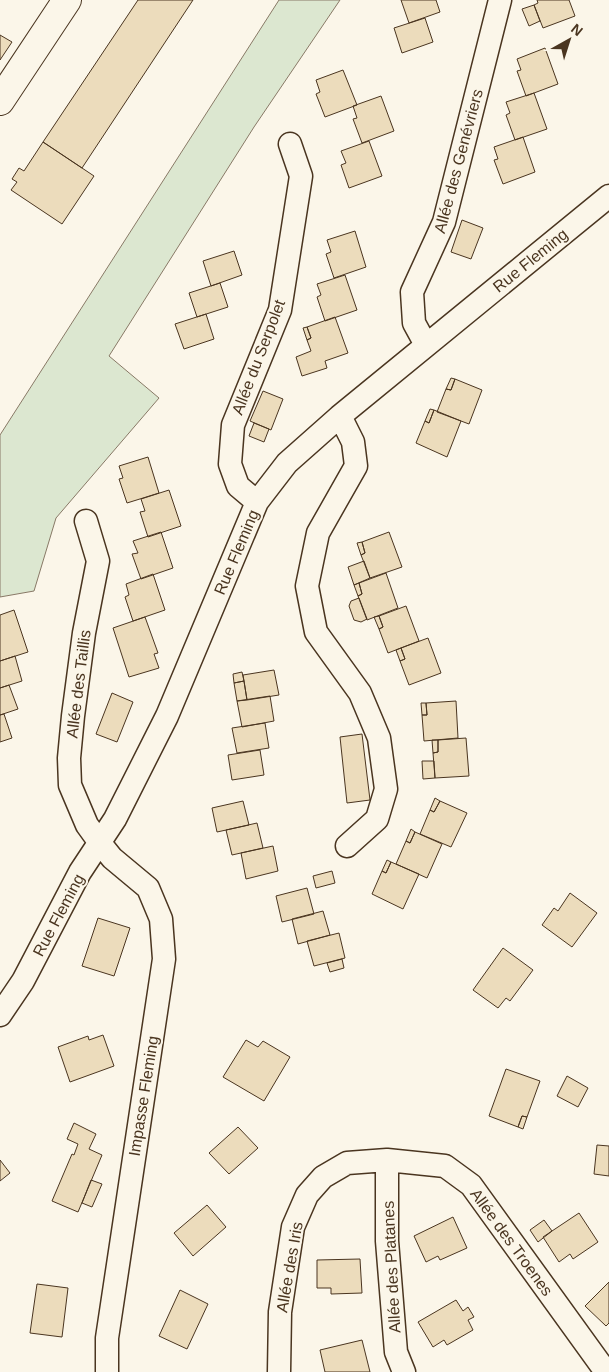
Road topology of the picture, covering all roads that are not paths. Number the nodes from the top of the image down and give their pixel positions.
1 (67, 0) edge
2 (500, 0) edge
3 (0, 101) edge
4 (290, 144) dead end
5 (609, 196) edge
6 (426, 345) junction
7 (340, 416) junction
8 (258, 502) junction
9 (86, 521) dead end
10 (100, 843) junction
11 (347, 846) dead end
12 (0, 1016) edge
13 (387, 1160) junction
14 (609, 1369) edge
15 (107, 1372) edge
16 (278, 1372) edge
17 (404, 1372) edge

1 - 3 street
2 - 6 street, Allée des Genévriers
4 - 8 street, Allée du Serpolet
5 - 6 street, Rue Fleming
6 - 7 street, Rue Fleming
7 - 8 street, Rue Fleming
7 - 11 street
8 - 10 street, Rue Fleming
9 - 10 street, Allée des Taillis
10 - 12 street, Rue Fleming
10 - 15 street, Impasse Fleming
13 - 14 street, Allée des Troenes
13 - 16 street, Allée des Iris
13 - 17 street, Allée des Platanes

